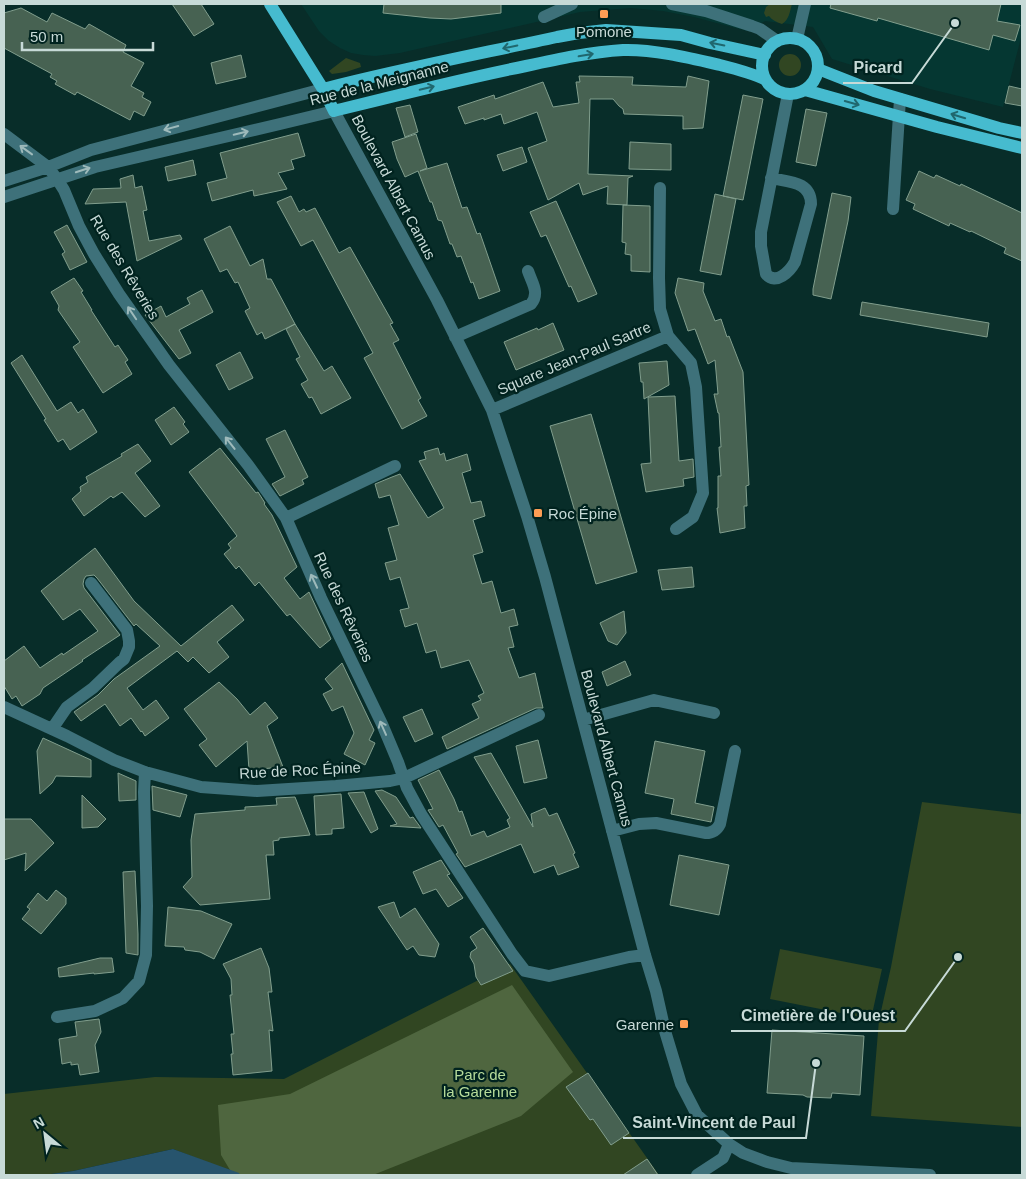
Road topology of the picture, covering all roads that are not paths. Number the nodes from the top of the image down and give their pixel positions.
1 (270, 4) edge
2 (572, 4) edge
3 (806, 4) edge
4 (680, 5) edge
5 (544, 17) dead end
6 (797, 39) junction
7 (777, 42) junction
8 (765, 55) junction
9 (818, 69) junction
10 (766, 80) junction
11 (322, 89) junction
12 (804, 90) junction
13 (788, 94) junction
14 (900, 98) junction
15 (334, 110) junction
16 (899, 116) junction
17 (991, 126) junction
18 (1022, 133) edge
19 (4, 134) edge
20 (988, 140) junction
21 (1022, 148) edge
22 (48, 167) junction
23 (6, 177) edge
24 (771, 178) junction
25 (58, 179) junction
26 (660, 188) dead end
27 (18, 193) junction
28 (4, 197) edge
29 (893, 209) dead end
30 (528, 271) dead end
31 (668, 336) junction
32 (455, 337) junction
33 (492, 410) junction
34 (395, 466) dead end
35 (286, 518) junction
36 (676, 529) dead end
37 (91, 583) dead end
38 (4, 707) edge
39 (714, 713) dead end
40 (539, 715) dead end
41 (583, 720) junction
42 (52, 730) junction
43 (736, 751) dead end
44 (145, 772) junction
45 (403, 776) junction
46 (612, 831) junction
47 (645, 955) junction
48 (57, 1017) dead end
49 (729, 1144) junction
50 (697, 1175) edge
51 (930, 1175) edge

1 - 11 main road, Boulevard Albert Camus
2 - 5 street
3 - 6 street
4 - 7 street
6 - 7 main road
6 - 9 main road
7 - 8 main road
8 - 10 main road
8 -> 11 main road, Rue de la Meignanne
9 - 12 main road
9 - 14 main road
10 - 13 main road
15 -> 10 main road, Rue de la Meignanne
11 - 15 main road, Boulevard Albert Camus
11 -> 22 street, Rue de la Meignanne
12 - 13 main road
12 -> 16 main road
13 - 24 street
14 - 16 street
17 -> 14 main road
25 -> 15 street, Rue de la Meignanne
15 - 32 street, Boulevard Albert Camus
16 - 20 main road
16 - 29 street
17 - 18 main road
17 - 20 street
22 -> 19 street, Rue des Rêveries
20 - 21 main road
22 - 23 street, Rue de la Meignanne
22 - 25 street, Rue des Rêveries
23 - 27 street
24 - 24 street
25 - 27 street, Rue de la Meignanne
35 -> 25 street, Rue des Rêveries
26 - 31 street, Square Jean-Paul Sartre
27 - 28 street, Rue de la Meignanne
30 - 32 street
31 - 33 street, Square Jean-Paul Sartre
31 - 36 street, Square Jean-Paul Sartre
32 - 33 street, Boulevard Albert Camus
33 - 41 street, Boulevard Albert Camus
34 - 35 street
45 -> 35 street, Rue des Rêveries
37 - 42 street
38 - 42 street, Rue de Roc Épine
39 - 41 street
40 - 45 street, Rue de Roc Épine
41 - 46 street, Boulevard Albert Camus
42 - 44 street, Rue de Roc Épine
43 - 46 street
44 - 45 street, Rue de Roc Épine
44 - 48 street
45 - 47 street, Rue des Rêveries
46 - 47 street, Boulevard Albert Camus
47 - 49 street, Boulevard Albert Camus
49 - 50 street
49 - 51 street, Boulevard Albert Camus

